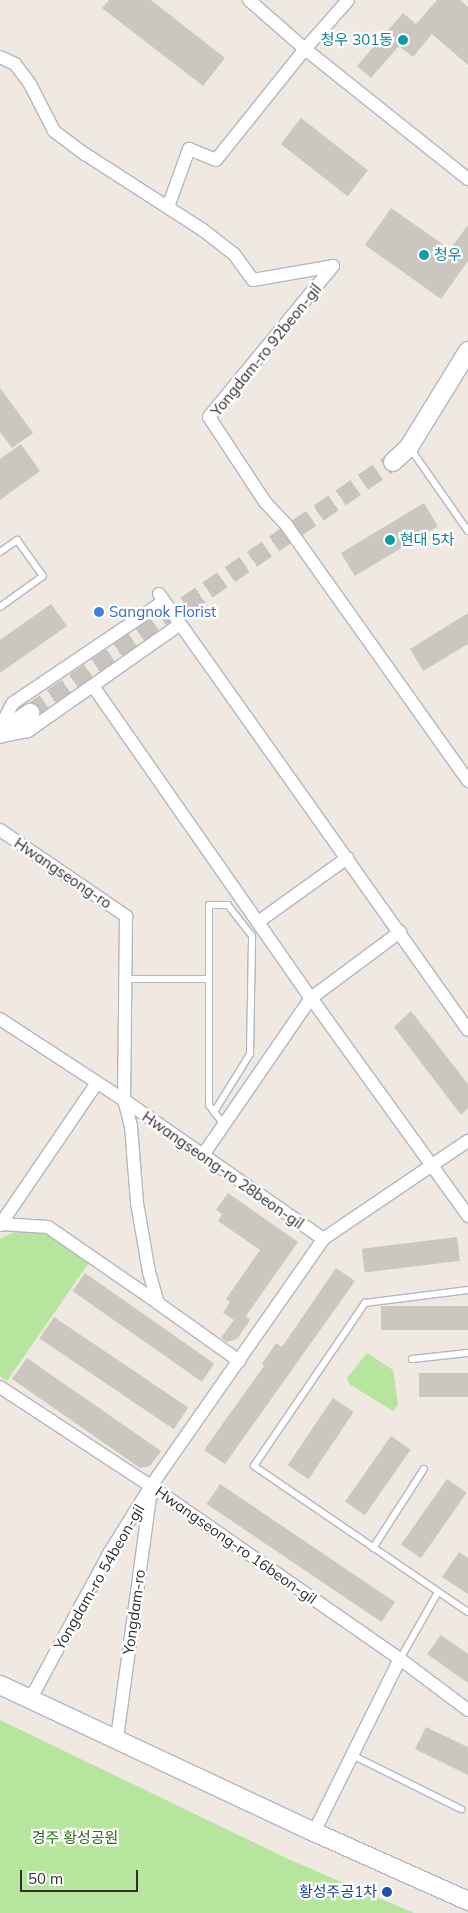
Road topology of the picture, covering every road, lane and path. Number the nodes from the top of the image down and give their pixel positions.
1 (249, 0) edge
2 (348, 0) edge
3 (305, 49) junction
4 (0, 57) edge
5 (468, 179) edge
6 (168, 207) junction
7 (468, 351) edge
8 (463, 369) edge
9 (409, 447) junction
10 (393, 462) tunnel mouth
11 (468, 531) edge
12 (0, 552) edge
13 (0, 607) edge
14 (180, 624) junction
15 (93, 686) junction
16 (30, 713) tunnel mouth
17 (0, 728) edge
18 (0, 735) edge
19 (468, 781) edge
20 (0, 830) edge
21 (347, 858) junction
22 (258, 922) junction
23 (400, 932) junction
24 (125, 979) junction
25 (207, 979) junction
26 (311, 998) junction
27 (0, 1019) edge
28 (468, 1030) edge
29 (97, 1083) junction
30 (124, 1100) junction
31 (214, 1112) junction
32 (224, 1124) junction
33 (468, 1141) edge
34 (203, 1155) junction
35 (433, 1164) junction
36 (468, 1216) edge
37 (0, 1225) edge
38 (323, 1239) junction
39 (468, 1290) edge
40 (158, 1303) junction
41 (468, 1353) edge
42 (239, 1360) junction
43 (412, 1360) dead end
44 (0, 1387) edge
45 (424, 1469) dead end
46 (151, 1486) junction
47 (373, 1548) junction
48 (438, 1592) junction
49 (468, 1612) edge
50 (400, 1659) junction
51 (0, 1685) edge
52 (31, 1698) junction
53 (468, 1710) edge
54 (116, 1738) junction
55 (352, 1755) junction
56 (461, 1809) dead end
57 (314, 1832) junction
58 (468, 1901) edge

1 - 3 street
2 - 3 street
3 - 5 street
3 - 6 street
4 - 6 street, Yongdam-ro 92beon-gil
6 - 19 street, Yongdam-ro 92beon-gil
7 - 8 main road
8 - 9 main road
9 - 10 main road
9 - 11 lane
12 - 13 lane
14 - 15 street
14 - 17 street
14 - 21 street
15 - 18 street
15 - 22 street
16 - 18 main road
20 - 24 street, Hwangseong-ro
21 - 22 street
21 - 23 street
22 - 26 street
23 - 26 street
23 - 28 street
24 - 25 lane
24 - 30 street
25 - 31 lane
25 - 31 lane
26 - 32 street
26 - 35 street
27 - 29 street, Hwangseong-ro 28beon-gil
29 - 30 street, Hwangseong-ro 28beon-gil
29 - 37 street
30 - 34 street, Hwangseong-ro 28beon-gil
30 - 40 street
31 - 32 lane
32 - 34 street
33 - 35 street, Yongdam-ro 54beon-gil
34 - 38 street, Hwangseong-ro 28beon-gil
35 - 36 street
35 - 38 street, Yongdam-ro 54beon-gil
37 - 40 street
38 - 42 street, Yongdam-ro 54beon-gil
39 - 47 lane
40 - 42 street
41 - 43 lane
42 - 46 street, Yongdam-ro 54beon-gil
44 - 46 street, Hwangseong-ro 16beon-gil
45 - 47 lane
46 - 50 street, Hwangseong-ro 16beon-gil
46 - 52 street, Yongdam-ro 54beon-gil
46 - 54 street, Yongdam-ro
47 - 48 lane
48 - 49 lane
48 - 50 lane
50 - 53 street, Hwangseong-ro 16beon-gil
50 - 55 street
51 - 52 main road
52 - 54 main road
54 - 57 main road
55 - 56 lane
55 - 57 street
57 - 58 main road

